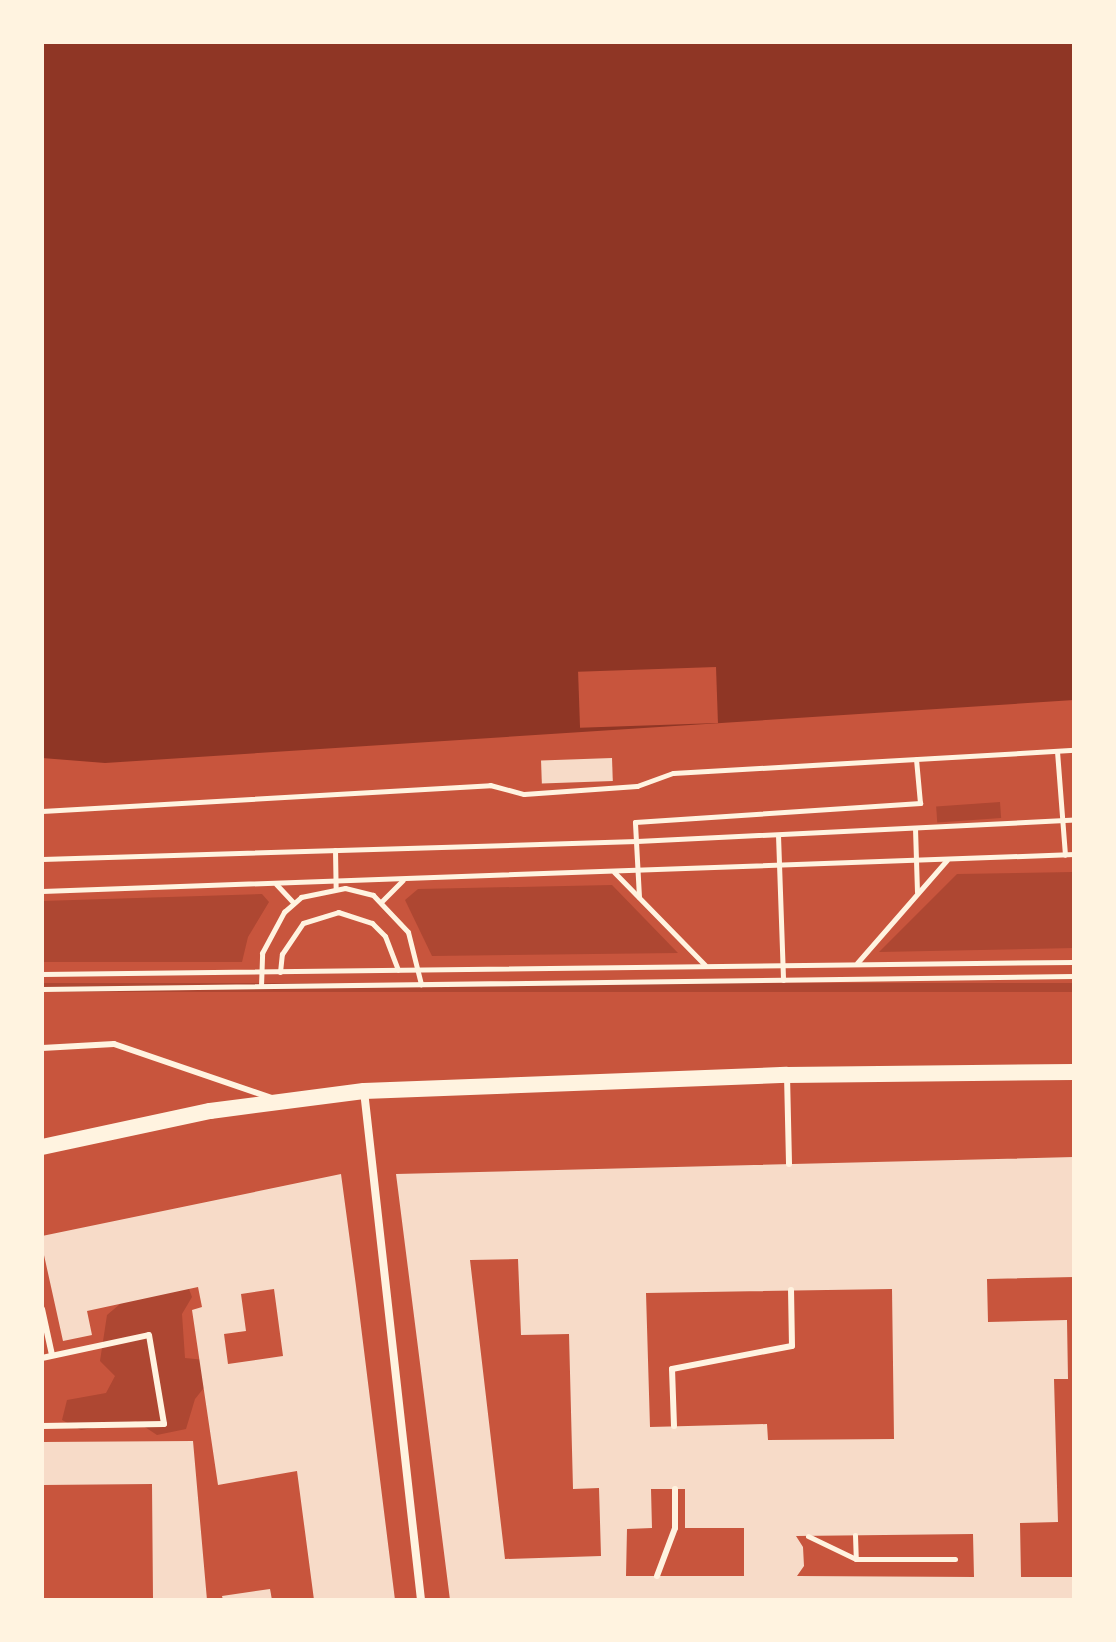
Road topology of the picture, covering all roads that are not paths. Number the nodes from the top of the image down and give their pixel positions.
1 (42, 1048) edge
2 (1074, 1072) edge
3 (787, 1075) junction
4 (364, 1091) junction
5 (283, 1102) junction
6 (42, 1147) edge
7 (789, 1164) dead end
8 (791, 1290) dead end
9 (42, 1309) edge
10 (52, 1355) junction
11 (42, 1358) edge
12 (42, 1426) edge
13 (674, 1426) dead end
14 (675, 1489) dead end
15 (657, 1576) dead end
16 (421, 1600) edge

1 - 5 lane
2 - 3 main road
3 - 4 main road
3 - 7 lane
4 - 5 main road
4 - 16 street
5 - 6 main road
8 - 13 lane
9 - 10 lane
10 - 11 lane
10 - 12 lane
14 - 15 lane

